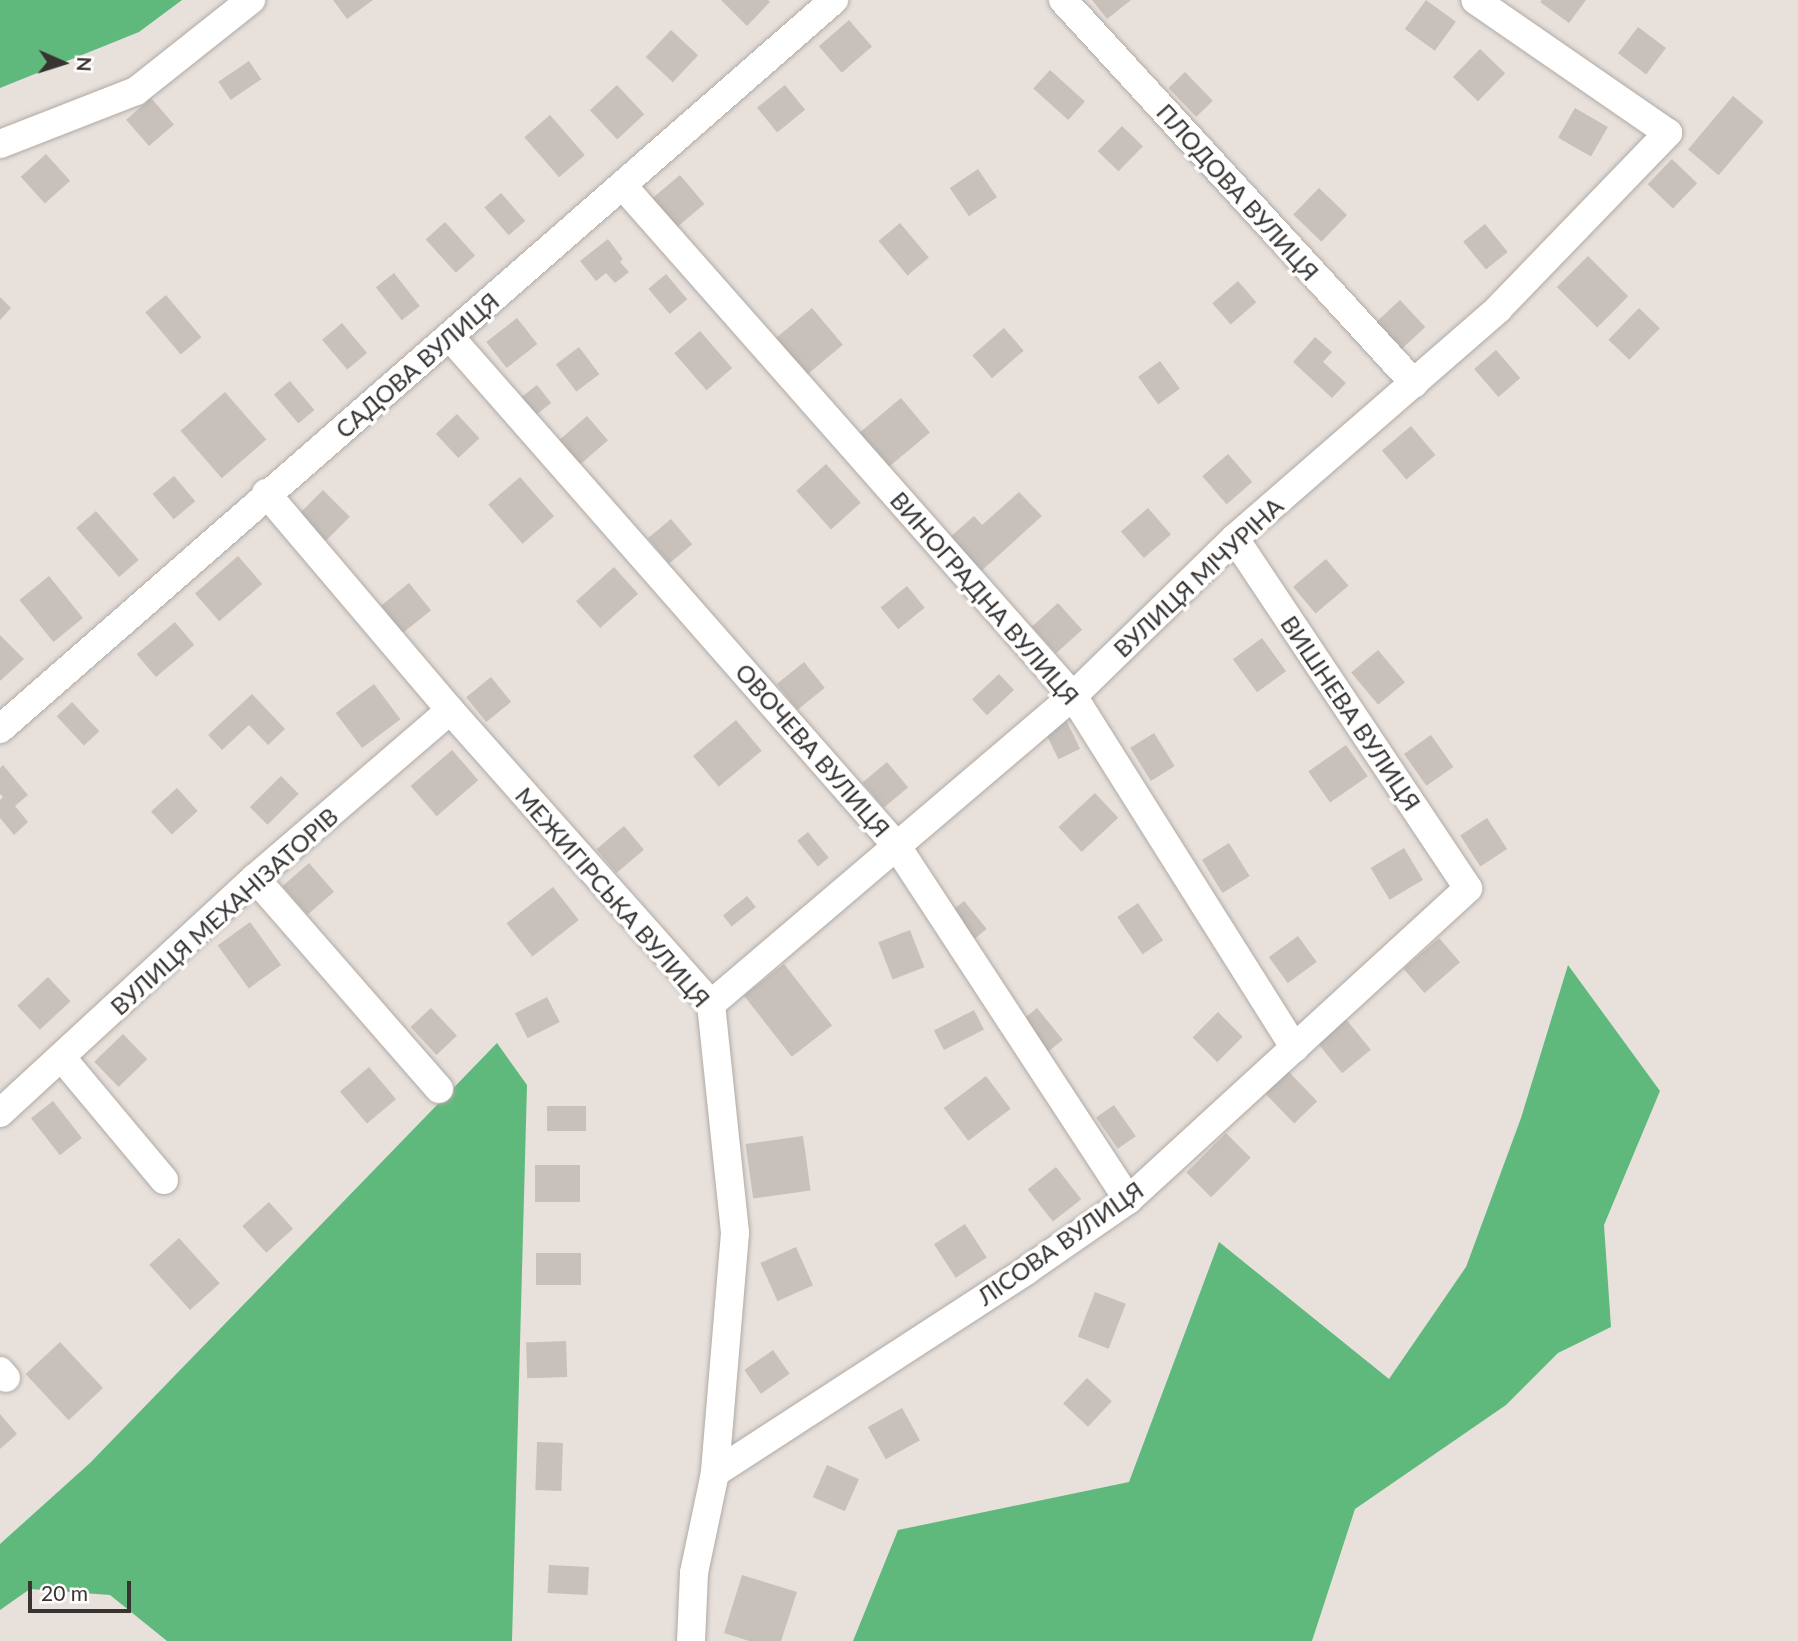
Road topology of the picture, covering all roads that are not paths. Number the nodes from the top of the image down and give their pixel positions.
1 (251, 0) edge
2 (834, 0) edge
3 (1063, 0) edge
4 (1475, 0) edge
5 (0, 144) edge
6 (623, 186) junction
7 (450, 337) junction
8 (1413, 383) junction
9 (267, 493) junction
10 (1235, 538) junction
11 (1073, 696) junction
12 (450, 710) junction
13 (0, 729) edge
14 (896, 845) junction
15 (255, 878) junction
16 (1468, 888) joint
17 (711, 1004) junction
18 (1295, 1048) junction
19 (62, 1058) junction
20 (439, 1089) dead end
21 (0, 1113) edge
22 (164, 1180) dead end
23 (1128, 1200) junction
24 (715, 1473) junction
25 (691, 1641) edge

1 - 5 street
2 - 6 street, САДОВА ВУЛИЦЯ
3 - 8 street, ПЛОДОВА ВУЛИЦЯ
4 - 8 street, ВУЛИЦЯ МІЧУРІНА
6 - 7 street, САДОВА ВУЛИЦЯ
6 - 11 street, ВИНОГРАДНА ВУЛИЦЯ
7 - 9 street, САДОВА ВУЛИЦЯ
7 - 14 street, ОВОЧЕВА ВУЛИЦЯ
8 - 10 street, ВУЛИЦЯ МІЧУРІНА
9 - 12 street, МЕЖИГІРСЬКА ВУЛИЦЯ
9 - 13 street, САДОВА ВУЛИЦЯ
10 - 11 street, ВУЛИЦЯ МІЧУРІНА
10 - 16 street, ВИШНЕВА ВУЛИЦЯ
11 - 14 street, ВУЛИЦЯ МІЧУРІНА
11 - 18 street, ВИНОГРАДНА ВУЛИЦЯ
12 - 15 street, ВУЛИЦЯ МЕХАНІЗАТОРІВ
12 - 17 street, МЕЖИГІРСЬКА ВУЛИЦЯ
14 - 17 street, ВУЛИЦЯ МІЧУРІНА
14 - 23 street, ОВОЧЕВА ВУЛИЦЯ
15 - 19 street, ВУЛИЦЯ МЕХАНІЗАТОРІВ
15 - 20 street
16 - 18 street, ЛІСОВА ВУЛИЦЯ
17 - 24 street, МЕЖИГІРСЬКА ВУЛИЦЯ
18 - 23 street, ЛІСОВА ВУЛИЦЯ
19 - 21 street, ВУЛИЦЯ МЕХАНІЗАТОРІВ
19 - 22 street
23 - 24 street, ЛІСОВА ВУЛИЦЯ
24 - 25 street, МЕЖИГІРСЬКА ВУЛИЦЯ

